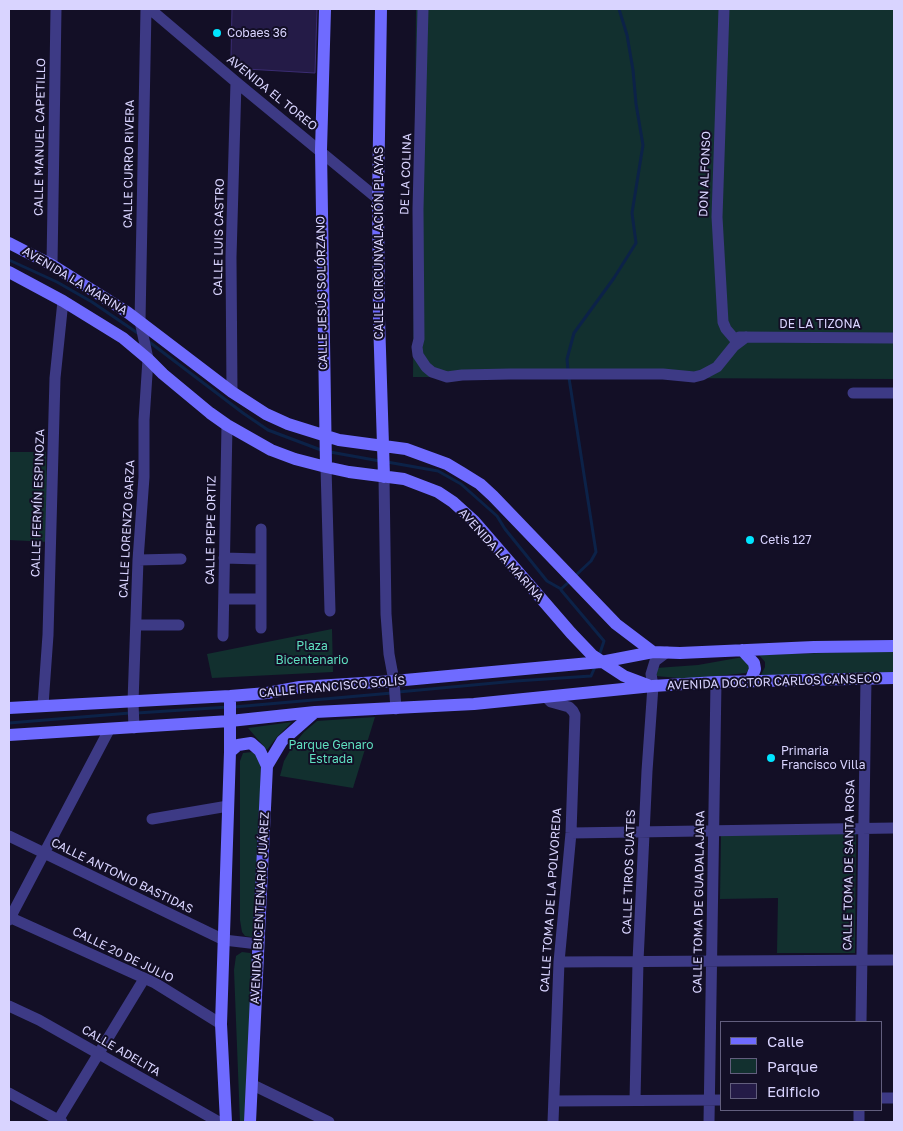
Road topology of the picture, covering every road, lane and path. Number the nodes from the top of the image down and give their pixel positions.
1 (56, 9) edge
2 (146, 9) edge
3 (150, 9) edge
4 (325, 9) edge
5 (381, 9) edge
6 (423, 9) edge
7 (724, 9) edge
8 (236, 82) junction
9 (320, 150) junction
10 (378, 198) junction
11 (9, 243) edge
12 (52, 265) junction
13 (9, 272) edge
14 (63, 301) junction
15 (140, 321) junction
16 (894, 338) edge
17 (739, 339) junction
18 (148, 358) junction
19 (232, 392) junction
20 (853, 393) dead end
21 (894, 393) edge
22 (227, 425) junction
23 (325, 435) junction
24 (382, 446) junction
25 (326, 468) junction
26 (384, 476) junction
27 (261, 529) dead end
28 (224, 558) junction
29 (181, 559) dead end
30 (260, 559) junction
31 (138, 560) junction
32 (224, 599) junction
33 (260, 599) junction
34 (330, 611) dead end
35 (136, 625) junction
36 (179, 625) dead end
37 (261, 628) dead end
38 (223, 636) dead end
39 (894, 646) edge
40 (742, 650) junction
41 (653, 652) junction
42 (667, 652) junction
43 (597, 662) junction
44 (866, 678) junction
45 (894, 678) edge
46 (394, 681) junction
47 (716, 682) junction
48 (750, 682) junction
49 (653, 686) junction
50 (230, 696) junction
51 (547, 698) junction
52 (133, 702) junction
53 (43, 706) junction
54 (9, 708) edge
55 (396, 709) junction
56 (316, 712) junction
57 (230, 721) junction
58 (134, 728) junction
59 (109, 730) junction
60 (9, 735) edge
61 (230, 752) junction
62 (267, 766) junction
63 (228, 806) junction
64 (152, 819) dead end
65 (864, 828) junction
66 (894, 828) edge
67 (714, 830) junction
68 (644, 832) junction
69 (571, 833) junction
70 (9, 836) edge
71 (44, 853) junction
72 (9, 918) edge
73 (224, 940) junction
74 (258, 944) junction
75 (862, 960) junction
76 (894, 960) edge
77 (638, 961) junction
78 (712, 961) junction
79 (559, 962) junction
80 (144, 979) junction
81 (9, 1006) edge
82 (861, 1021) edge
83 (221, 1024) junction
84 (98, 1054) junction
85 (253, 1085) junction
86 (9, 1094) edge
87 (635, 1100) junction
88 (710, 1100) junction
89 (720, 1100) edge
90 (554, 1101) junction
91 (59, 1121) edge
92 (218, 1122) edge
93 (250, 1122) edge
94 (329, 1122) edge
95 (553, 1122) edge
96 (709, 1122) edge

1 - 12 street, CALLE MANUEL CAPETILLO
2 - 15 street, CALLE CURRO RIVERA
3 - 8 street, AVENIDA EL TOREO
4 - 9 main road, CALLE JESÚS SOLÓRZANO
5 - 10 main road, CALLE CIRCUNVALACIÓN PLAYAS
6 - 17 street, DE LA COLINA
7 - 17 street, DON ALFONSO
8 - 9 street, AVENIDA EL TOREO
8 - 19 street, CALLE LUIS CASTRO
9 - 10 street, AVENIDA EL TOREO
9 - 23 main road, CALLE JESÚS SOLÓRZANO
10 - 24 main road, CALLE CIRCUNVALACIÓN PLAYAS
11 - 12 main road, AVENIDA LA MARINA
12 - 15 main road, AVENIDA LA MARINA
13 - 14 main road, AVENIDA LA MARINA
14 - 18 main road, AVENIDA LA MARINA
14 - 53 street, CALLE FERMÍN ESPINOZA
15 - 18 street, AVENIDA LA MARINA
15 - 19 main road, AVENIDA LA MARINA
16 - 17 street, DE LA TIZONA
18 - 22 main road, AVENIDA LA MARINA
18 - 31 street, CALLE LORENZO GARZA
19 - 23 main road, AVENIDA LA MARINA
20 - 21 street
22 - 25 main road, AVENIDA LA MARINA
22 - 28 street, CALLE PEPE ORTIZ
23 - 24 main road, AVENIDA LA MARINA
23 - 25 main road
24 - 26 main road, CALLE CIRCUNVALACIÓN PLAYAS
24 - 41 main road, AVENIDA LA MARINA
25 - 26 main road, AVENIDA LA MARINA
25 - 34 street
26 - 43 main road, AVENIDA LA MARINA
26 - 46 street
27 - 30 street
28 - 30 street
28 - 32 street, CALLE PEPE ORTIZ
29 - 31 street
30 - 33 street
31 - 35 street, CALLE LORENZO GARZA
32 - 33 street
32 - 38 street, CALLE PEPE ORTIZ
33 - 37 street
35 - 36 street
35 - 52 street, CALLE LORENZO GARZA
39 - 40 main road
40 - 42 main road
40 - 48 main road
41 - 42 main road
41 - 43 main road, CALLE FRANCISCO SOLÍS
42 - 49 street, CALLE TIROS CUATES
43 - 46 main road, CALLE FRANCISCO SOLÍS
43 - 49 main road, AVENIDA LA MARINA
44 - 45 main road, AVENIDA DOCTOR CARLOS CANSECO
44 - 48 main road, AVENIDA DOCTOR CARLOS CANSECO
44 - 65 street, CALLE TOMA DE SANTA ROSA
46 - 50 main road, CALLE FRANCISCO SOLÍS
46 - 55 street
47 - 48 main road, AVENIDA DOCTOR CARLOS CANSECO
47 - 49 main road, AVENIDA DOCTOR CARLOS CANSECO
47 - 67 street, CALLE TOMA DE GUADALAJARA
49 - 51 main road, CALLE FRANCISCO SOLÍS
49 - 68 street, CALLE TIROS CUATES
50 - 52 main road, CALLE FRANCISCO SOLÍS
50 - 57 main road
51 - 55 main road, CALLE FRANCISCO SOLÍS
51 - 69 street, CALLE TOMA DE LA POLVOREDA
52 - 53 main road, CALLE FRANCISCO SOLÍS
52 - 58 street, CALLE LORENZO GARZA
53 - 54 main road, CALLE FRANCISCO SOLÍS
55 - 56 main road, CALLE FRANCISCO SOLÍS
56 - 57 main road, CALLE FRANCISCO SOLÍS
56 - 62 main road, AVENIDA BICENTENARIO JUÁREZ
57 - 58 main road, CALLE FRANCISCO SOLÍS
57 - 61 main road
58 - 59 main road, CALLE FRANCISCO SOLÍS
59 - 60 main road, CALLE FRANCISCO SOLÍS
59 - 71 street
61 - 62 main road
61 - 63 main road
62 - 74 main road, AVENIDA BICENTENARIO JUÁREZ
63 - 64 street
63 - 73 main road
65 - 66 street
65 - 67 street
65 - 75 street, CALLE TOMA DE SANTA ROSA
67 - 68 street
67 - 78 street, CALLE TOMA DE GUADALAJARA
68 - 69 street
68 - 77 street, CALLE TIROS CUATES
69 - 79 street, CALLE TOMA DE LA POLVOREDA
70 - 71 street, CALLE ANTONIO BASTIDAS
71 - 72 street
71 - 73 street, CALLE ANTONIO BASTIDAS
72 - 80 street, CALLE 20 DE JULIO
73 - 74 street, CALLE ANTONIO BASTIDAS
73 - 83 main road
74 - 85 main road, AVENIDA BICENTENARIO JUÁREZ
75 - 76 street
75 - 78 street
75 - 82 street, CALLE TOMA DE SANTA ROSA
77 - 78 street
77 - 79 street
77 - 87 street, CALLE TIROS CUATES
78 - 88 street, CALLE TOMA DE GUADALAJARA
79 - 90 street, CALLE TOMA DE LA POLVOREDA
80 - 83 street, CALLE 20 DE JULIO
80 - 84 street
81 - 84 street, CALLE ADELITA
83 - 92 main road
84 - 91 street
84 - 92 street, CALLE ADELITA
85 - 93 main road, AVENIDA BICENTENARIO JUÁREZ
85 - 94 street
86 - 91 street
87 - 88 street
87 - 90 street
88 - 89 street
88 - 96 street, CALLE TOMA DE GUADALAJARA
90 - 95 street, CALLE TOMA DE LA POLVOREDA

